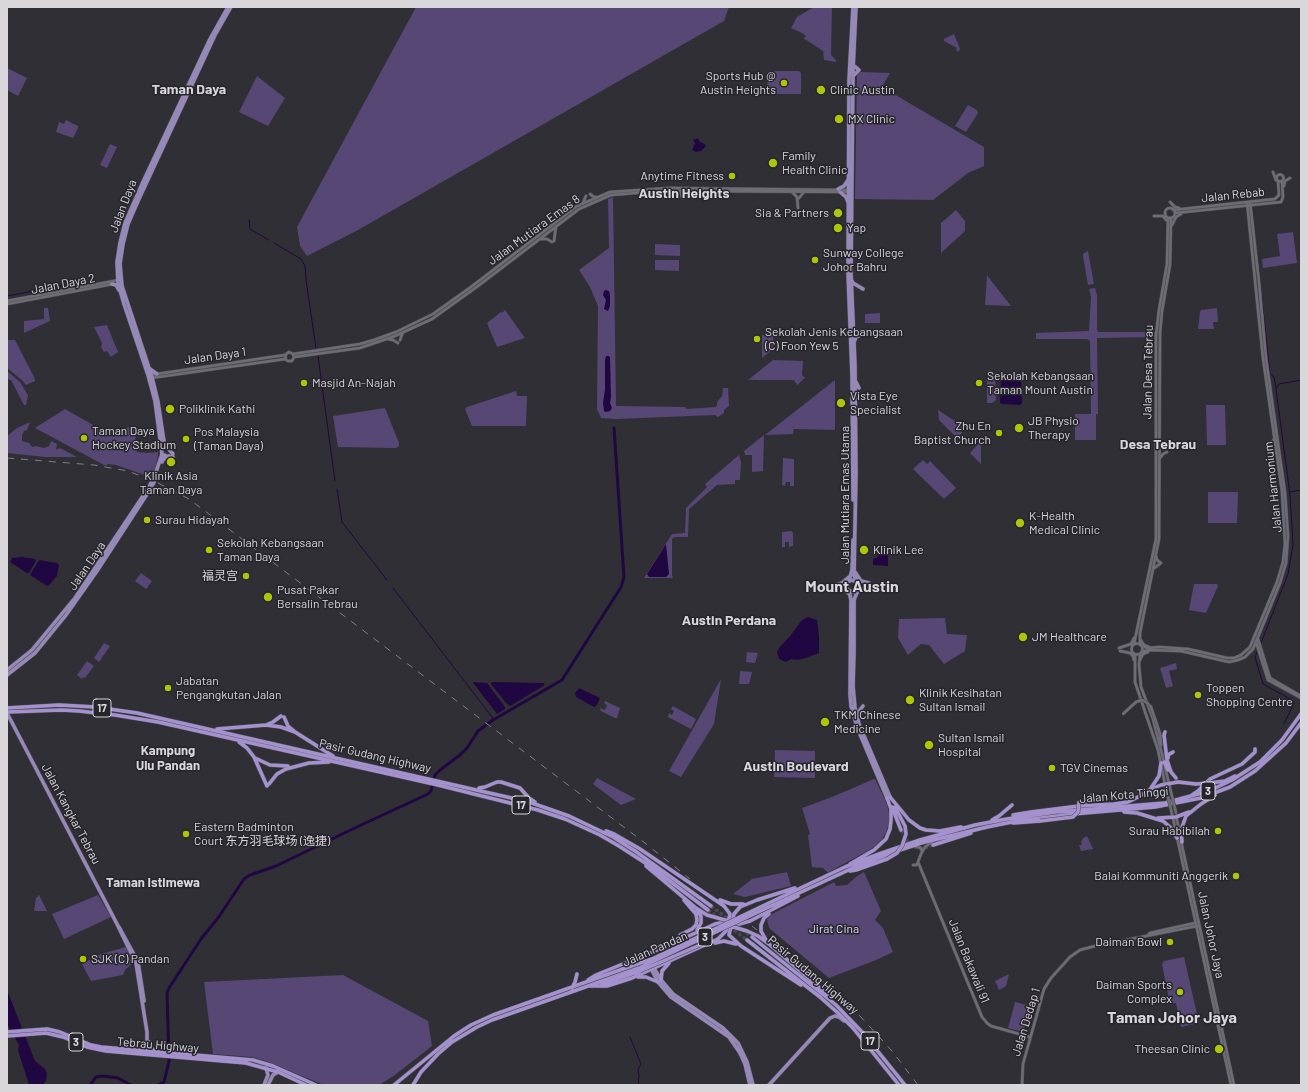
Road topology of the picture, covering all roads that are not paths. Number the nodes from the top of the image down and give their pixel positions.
1 (228, 7) edge
2 (231, 7) edge
3 (854, 7) edge
4 (852, 65) junction
5 (851, 77) junction
6 (1273, 172) dead end
7 (1290, 178) dead end
8 (849, 179) junction
9 (670, 188) junction
10 (699, 188) junction
11 (1279, 188) junction
12 (1283, 189) junction
13 (678, 191) junction
14 (683, 191) junction
15 (690, 191) junction
16 (839, 191) junction
17 (850, 191) junction
18 (792, 192) junction
19 (804, 192) junction
20 (598, 197) junction
21 (798, 198) dead end
22 (1170, 202) dead end
23 (1248, 202) junction
24 (848, 203) junction
25 (583, 204) junction
26 (1256, 205) junction
27 (1249, 206) junction
28 (1241, 207) junction
29 (798, 208) dead end
30 (1184, 211) junction
31 (1249, 211) junction
32 (1174, 212) junction
33 (1154, 216) dead end
34 (1169, 218) junction
35 (1167, 222) junction
36 (557, 226) junction
37 (1171, 227) junction
38 (540, 240) junction
39 (851, 274) junction
40 (119, 281) junction
41 (112, 284) junction
42 (863, 289) dead end
43 (120, 291) junction
44 (7, 302) edge
45 (853, 326) junction
46 (403, 332) junction
47 (387, 338) junction
48 (854, 342) junction
49 (293, 354) junction
50 (285, 357) junction
51 (294, 357) junction
52 (143, 358) junction
53 (149, 368) junction
54 (157, 375) junction
55 (150, 376) junction
56 (153, 382) junction
57 (855, 389) junction
58 (155, 401) junction
59 (1274, 437) junction
60 (1160, 440) junction
61 (164, 442) junction
62 (163, 451) junction
63 (1277, 455) junction
64 (1160, 458) junction
65 (162, 460) junction
66 (156, 475) junction
67 (1156, 556) junction
68 (1153, 569) junction
69 (853, 571) junction
70 (849, 581) junction
71 (857, 582) junction
72 (857, 590) junction
73 (850, 591) junction
74 (852, 600) junction
75 (1138, 633) junction
76 (1256, 638) junction
77 (1134, 644) junction
78 (1141, 646) junction
79 (1160, 647) junction
80 (1159, 650) junction
81 (1141, 653) junction
82 (1135, 654) junction
83 (21, 662) junction
84 (1137, 665) junction
85 (7, 670) edge
86 (7, 675) edge
87 (1301, 697) edge
88 (862, 706) dead end
89 (7, 708) edge
90 (12, 709) junction
91 (7, 713) edge
92 (1124, 714) dead end
93 (1301, 714) edge
94 (1301, 723) edge
95 (266, 724) junction
96 (859, 724) junction
97 (211, 729) junction
98 (295, 732) junction
99 (1165, 732) dead end
100 (233, 739) junction
101 (1161, 749) junction
102 (1255, 749) dead end
103 (1173, 752) dead end
104 (254, 757) junction
105 (336, 760) junction
106 (1164, 762) junction
107 (294, 766) junction
108 (1247, 771) junction
109 (1184, 782) junction
110 (438, 783) junction
111 (460, 785) junction
112 (1167, 786) junction
113 (1230, 787) junction
114 (1151, 789) junction
115 (1092, 795) dead end
116 (889, 798) junction
117 (1080, 798) dead end
118 (1187, 798) junction
119 (541, 805) junction
120 (1012, 805) dead end
121 (1079, 805) junction
122 (1097, 805) junction
123 (1074, 810) junction
124 (1193, 810) junction
125 (1117, 811) junction
126 (1174, 815) junction
127 (1155, 818) junction
128 (994, 821) junction
129 (1004, 823) junction
130 (986, 825) junction
131 (596, 828) junction
132 (967, 828) junction
133 (901, 830) tunnel mouth
134 (1177, 838) junction
135 (936, 840) junction
136 (1182, 842) junction
137 (933, 845) tunnel mouth
138 (914, 846) junction
139 (922, 852) junction
140 (633, 855) junction
141 (918, 862) junction
142 (913, 866) dead end
143 (845, 870) junction
144 (690, 882) junction
145 (806, 885) junction
146 (817, 885) junction
147 (681, 896) junction
148 (746, 904) junction
149 (770, 904) junction
150 (711, 906) tunnel mouth
151 (696, 908) junction
152 (776, 908) junction
153 (708, 910) tunnel mouth
154 (1194, 916) junction
155 (730, 924) junction
156 (1197, 925) junction
157 (1188, 926) junction
158 (697, 931) junction
159 (680, 935) dead end
160 (1198, 935) junction
161 (752, 937) tunnel mouth
162 (747, 940) tunnel mouth
163 (707, 944) junction
164 (769, 944) junction
165 (741, 946) junction
166 (648, 951) dead end
167 (640, 954) dead end
168 (672, 961) junction
169 (639, 968) junction
170 (653, 969) junction
171 (577, 974) dead end
172 (633, 978) junction
173 (659, 981) junction
174 (584, 983) junction
175 (591, 986) junction
176 (572, 988) junction
177 (820, 997) junction
178 (836, 1005) junction
179 (853, 1028) junction
180 (27, 1032) junction
181 (7, 1034) edge
182 (1030, 1037) junction
183 (148, 1039) junction
184 (144, 1050) junction
185 (156, 1051) junction
186 (165, 1054) junction
187 (176, 1055) junction
188 (266, 1068) junction
189 (278, 1072) junction
190 (409, 1073) junction
191 (402, 1084) edge
192 (413, 1084) edge
193 (770, 1084) edge
194 (264, 1085) edge
195 (268, 1085) edge
196 (306, 1085) edge
197 (316, 1085) edge
198 (394, 1085) edge
199 (753, 1085) edge
200 (899, 1085) edge
201 (905, 1085) edge
202 (1022, 1085) edge
203 (1231, 1085) edge
204 (1234, 1085) edge

1 - 40 main road, Jalan Daya
2 - 40 main road, Jalan Daya
3 - 4 main road
4 - 5 main road
4 - 5 main road
4 - 5 main road
5 - 8 main road
5 - 17 main road
6 - 11 main road
7 - 12 main road
8 - 16 main road
8 - 17 main road
9 - 10 main road, Jalan Mutiara Emas 8
9 - 14 main road
9 - 20 main road, Jalan Mutiara Emas 8
10 - 14 main road
10 - 16 main road, Jalan Mutiara Emas 8
11 - 12 main road, Jalan Rebab
11 - 23 main road, Jalan Rebab
12 - 26 main road, Jalan Rebab
13 - 14 main road, Jalan Mutiara Emas 8
13 - 15 main road
13 - 36 main road, Jalan Mutiara Emas 8
14 - 15 main road, Jalan Mutiara Emas 8
15 - 18 main road, Jalan Mutiara Emas 8
16 - 17 main road, Jalan Mutiara Emas 8
16 - 19 main road, Jalan Mutiara Emas 8
16 - 24 main road
17 - 24 main road, Jalan Mutiara Emas Utama
17 - 39 main road, Jalan Mutiara Emas Utama
18 - 19 main road, Jalan Mutiara Emas 8
18 - 29 main road
19 - 21 main road
20 - 25 main road, Jalan Mutiara Emas 8
20 - 25 main road
22 - 30 main road
23 - 27 main road, Jalan Harmonium
23 - 30 main road, Jalan Rebab
24 - 57 main road, Jalan Mutiara Emas Utama
25 - 49 main road, Jalan Mutiara Emas 8
26 - 27 main road, Jalan Rebab
26 - 31 main road
27 - 28 main road, Jalan Rebab
27 - 31 main road, Jalan Harmonium
28 - 30 main road, Jalan Rebab
28 - 31 main road
30 - 32 main road, Jalan Rebab
30 - 37 main road
31 - 59 main road, Jalan Harmonium
31 - 76 main road, Jalan Harmonium
32 - 34 main road
32 - 34 main road
33 - 35 main road
34 - 35 main road, Jalan Desa Tebrau
34 - 37 main road, Jalan Desa Tebrau
35 - 75 main road, Jalan Desa Tebrau
36 - 38 main road, Jalan Mutiara Emas 8
36 - 38 main road
37 - 60 main road, Jalan Desa Tebrau
38 - 46 main road, Jalan Mutiara Emas 8
39 - 42 main road
39 - 45 main road, Jalan Mutiara Emas Utama
40 - 41 main road, Jalan Daya 2
40 - 43 main road, Jalan Daya
40 - 44 main road, Jalan Daya 2
40 - 53 main road, Jalan Daya
41 - 43 main road
41 - 44 main road, Jalan Daya 2
43 - 52 main road, Jalan Daya
45 - 48 main road, Jalan Mutiara Emas Utama
45 - 48 main road
46 - 47 main road, Jalan Mutiara Emas 8
46 - 47 main road
47 - 51 main road, Jalan Mutiara Emas 8
48 - 57 main road, Jalan Mutiara Emas Utama
49 - 50 main road
49 - 51 main road
50 - 51 main road
50 - 54 main road, Jalan Daya 1
52 - 55 main road, Jalan Daya
52 - 58 main road
53 - 54 main road
53 - 55 main road, Jalan Daya
54 - 55 main road, Jalan Daya 1
54 - 56 main road
55 - 56 main road, Jalan Daya
55 - 58 main road, Jalan Daya
56 - 61 main road, Jalan Daya
57 - 69 main road, Jalan Mutiara Emas Utama
58 - 62 main road, Jalan Daya
59 - 63 main road, Jalan Harmonium
59 - 63 main road
60 - 64 main road, Jalan Desa Tebrau
60 - 64 main road
61 - 62 main road, Jalan Daya
61 - 65 main road
62 - 65 main road, Jalan Daya
62 - 66 main road, Jalan Daya
63 - 76 main road, Jalan Harmonium
64 - 67 main road, Jalan Desa Tebrau
65 - 66 main road, Jalan Daya
66 - 83 main road, Jalan Daya, bridge
67 - 68 main road, Jalan Desa Tebrau
67 - 68 main road
68 - 75 main road, Jalan Desa Tebrau
69 - 70 main road
69 - 71 main road, Jalan Mutiara Emas Utama
69 - 74 main road
69 - 74 main road
70 - 71 main road
70 - 73 main road
71 - 72 main road
72 - 73 main road
72 - 74 main road
73 - 74 main road
74 - 96 main road
74 - 116 main road
75 - 77 main road, Jalan Desa Tebrau
75 - 78 main road, Jalan Desa Tebrau
75 - 79 main road
75 - 84 main road
76 - 79 main road, Jalan Harmonium
76 - 80 main road, Jalan Harmonium
76 - 87 main road
77 - 78 main road, Jalan Harmonium
77 - 82 main road, Jalan Desa Tebrau
78 - 79 main road, Jalan Harmonium
78 - 81 main road, Jalan Desa Tebrau
80 - 81 main road, Jalan Harmonium
80 - 84 main road
81 - 82 main road, Jalan Harmonium
81 - 84 main road, Jalan Desa Tebrau
82 - 84 main road, Jalan Desa Tebrau
83 - 85 main road, Jalan Daya
83 - 86 main road, Jalan Daya
84 - 101 main road
84 - 106 main road
88 - 96 main road
89 - 90 highway, Pasir Gudang Highway / 17
90 - 91 highway, Pasir Gudang Highway / 17
90 - 97 highway, Pasir Gudang Highway / 17
90 - 100 highway, Pasir Gudang Highway / 17
91 - 183 main road, Jalan Kangkar Tebrau
92 - 101 main road, bridge
93 - 108 highway, Jalan Kota Tinggi / 3
94 - 113 highway, Jalan Kota Tinggi / 3
95 - 97 highway
95 - 98 highway
95 - 98 highway
96 - 116 main road
97 - 105 highway, Pasir Gudang Highway / 17
98 - 105 highway
99 - 106 highway
100 - 104 highway
100 - 105 highway, Pasir Gudang Highway / 17
101 - 106 main road
102 - 118 highway
103 - 106 highway
104 - 107 highway
104 - 107 highway
105 - 107 highway
105 - 110 highway, Pasir Gudang Highway / 17
106 - 109 highway
106 - 112 main road, Jalan Johor Jaya
106 - 114 highway
108 - 109 highway, bridge
108 - 118 highway, Jalan Kota Tinggi / 3
109 - 112 highway
110 - 111 highway, Pasir Gudang Highway / 17
110 - 140 highway, Pasir Gudang Highway / 17
111 - 119 highway, Pasir Gudang Highway / 17
111 - 119 highway
112 - 114 highway
112 - 126 main road, Jalan Johor Jaya, bridge
113 - 124 highway
113 - 125 highway, Jalan Kota Tinggi / 3
114 - 122 highway
115 - 121 highway
116 - 132 highway
116 - 133 highway
116 - 143 highway
116 - 143 highway, bridge
117 - 121 highway, bridge
118 - 123 highway, Jalan Kota Tinggi / 3
119 - 131 highway, Pasir Gudang Highway / 17
120 - 130 highway
121 - 129 highway, bridge
122 - 123 highway
122 - 128 highway
123 - 128 highway, Jalan Kota Tinggi / 3
124 - 126 highway
124 - 136 highway
125 - 127 highway
125 - 129 highway, Jalan Kota Tinggi / 3
126 - 127 highway
126 - 134 main road, Jalan Johor Jaya
126 - 136 main road, Jalan Johor Jaya
127 - 134 highway
128 - 130 highway, Jalan Kota Tinggi / 3
129 - 130 highway, Jalan Kota Tinggi / 3
130 - 132 highway, Jalan Kota Tinggi / 3
130 - 135 highway, 3
130 - 137 highway
131 - 144 highway
131 - 150 highway, Pasir Gudang Highway / 17
132 - 143 highway, 3
134 - 154 main road, Jalan Johor Jaya
135 - 138 highway, 3
135 - 139 main road
136 - 156 main road, Jalan Johor Jaya
138 - 139 main road
138 - 143 highway, 3
139 - 141 main road
140 - 147 highway
140 - 153 highway, Pasir Gudang Highway / 17
141 - 142 main road
141 - 182 main road, Jalan Bakawali 91
143 - 145 highway, 3
143 - 146 highway, 3
144 - 148 highway
144 - 155 highway
145 - 148 highway
145 - 149 highway, 3
146 - 149 highway, 3
146 - 152 highway
147 - 151 highway
147 - 159 highway
148 - 155 highway
149 - 169 highway, 3, bridge
151 - 155 highway
151 - 158 highway
152 - 155 highway
152 - 164 highway
154 - 156 main road, Jalan Johor Jaya
154 - 157 main road
155 - 158 highway
155 - 163 highway
155 - 164 highway
155 - 165 highway
156 - 157 main road, Jalan Dedap 1
156 - 160 main road, Jalan Johor Jaya
156 - 204 main road, Jalan Johor Jaya
157 - 160 main road
157 - 182 main road, Jalan Dedap 1
158 - 174 highway, bridge
160 - 203 main road, Jalan Johor Jaya
161 - 178 highway, Pasir Gudang Highway / 17
162 - 177 highway, Pasir Gudang Highway / 17
163 - 165 highway
163 - 168 highway
163 - 169 highway, bridge
164 - 178 highway
165 - 177 highway
166 - 170 main road
167 - 170 main road
168 - 170 highway
168 - 173 highway
169 - 174 highway, Jalan Pandan / 3
169 - 175 highway, Jalan Pandan / 3
170 - 172 highway
170 - 173 main road
171 - 176 highway
172 - 173 highway
172 - 175 highway
173 - 199 main road
173 - 199 main road
174 - 176 highway, Jalan Pandan / 3
175 - 192 highway, Jalan Pandan / 3
176 - 190 highway, Jalan Pandan / 3
177 - 179 highway, Pasir Gudang Highway / 17
178 - 201 highway, Pasir Gudang Highway / 17
179 - 193 main road
179 - 200 highway, Pasir Gudang Highway / 17
180 - 181 highway, Tebrau Highway / 3
180 - 184 highway, Tebrau Highway / 3
180 - 186 highway, Tebrau Highway / 3
182 - 202 main road, Jalan Dedap 1
183 - 184 main road, Jalan Kangkar Tebrau
183 - 185 main road, Jalan Kangkar Tebrau
184 - 185 highway, Tebrau Highway / 3
185 - 186 highway, Tebrau Highway / 3
186 - 187 highway, Tebrau Highway / 3
187 - 188 highway, Tebrau Highway / 3
187 - 197 highway, Tebrau Highway / 3
188 - 189 highway, Tebrau Highway / 3
188 - 194 main road
189 - 195 main road
189 - 196 highway, Tebrau Highway / 3
190 - 191 highway
190 - 198 highway, Jalan Pandan / 3

